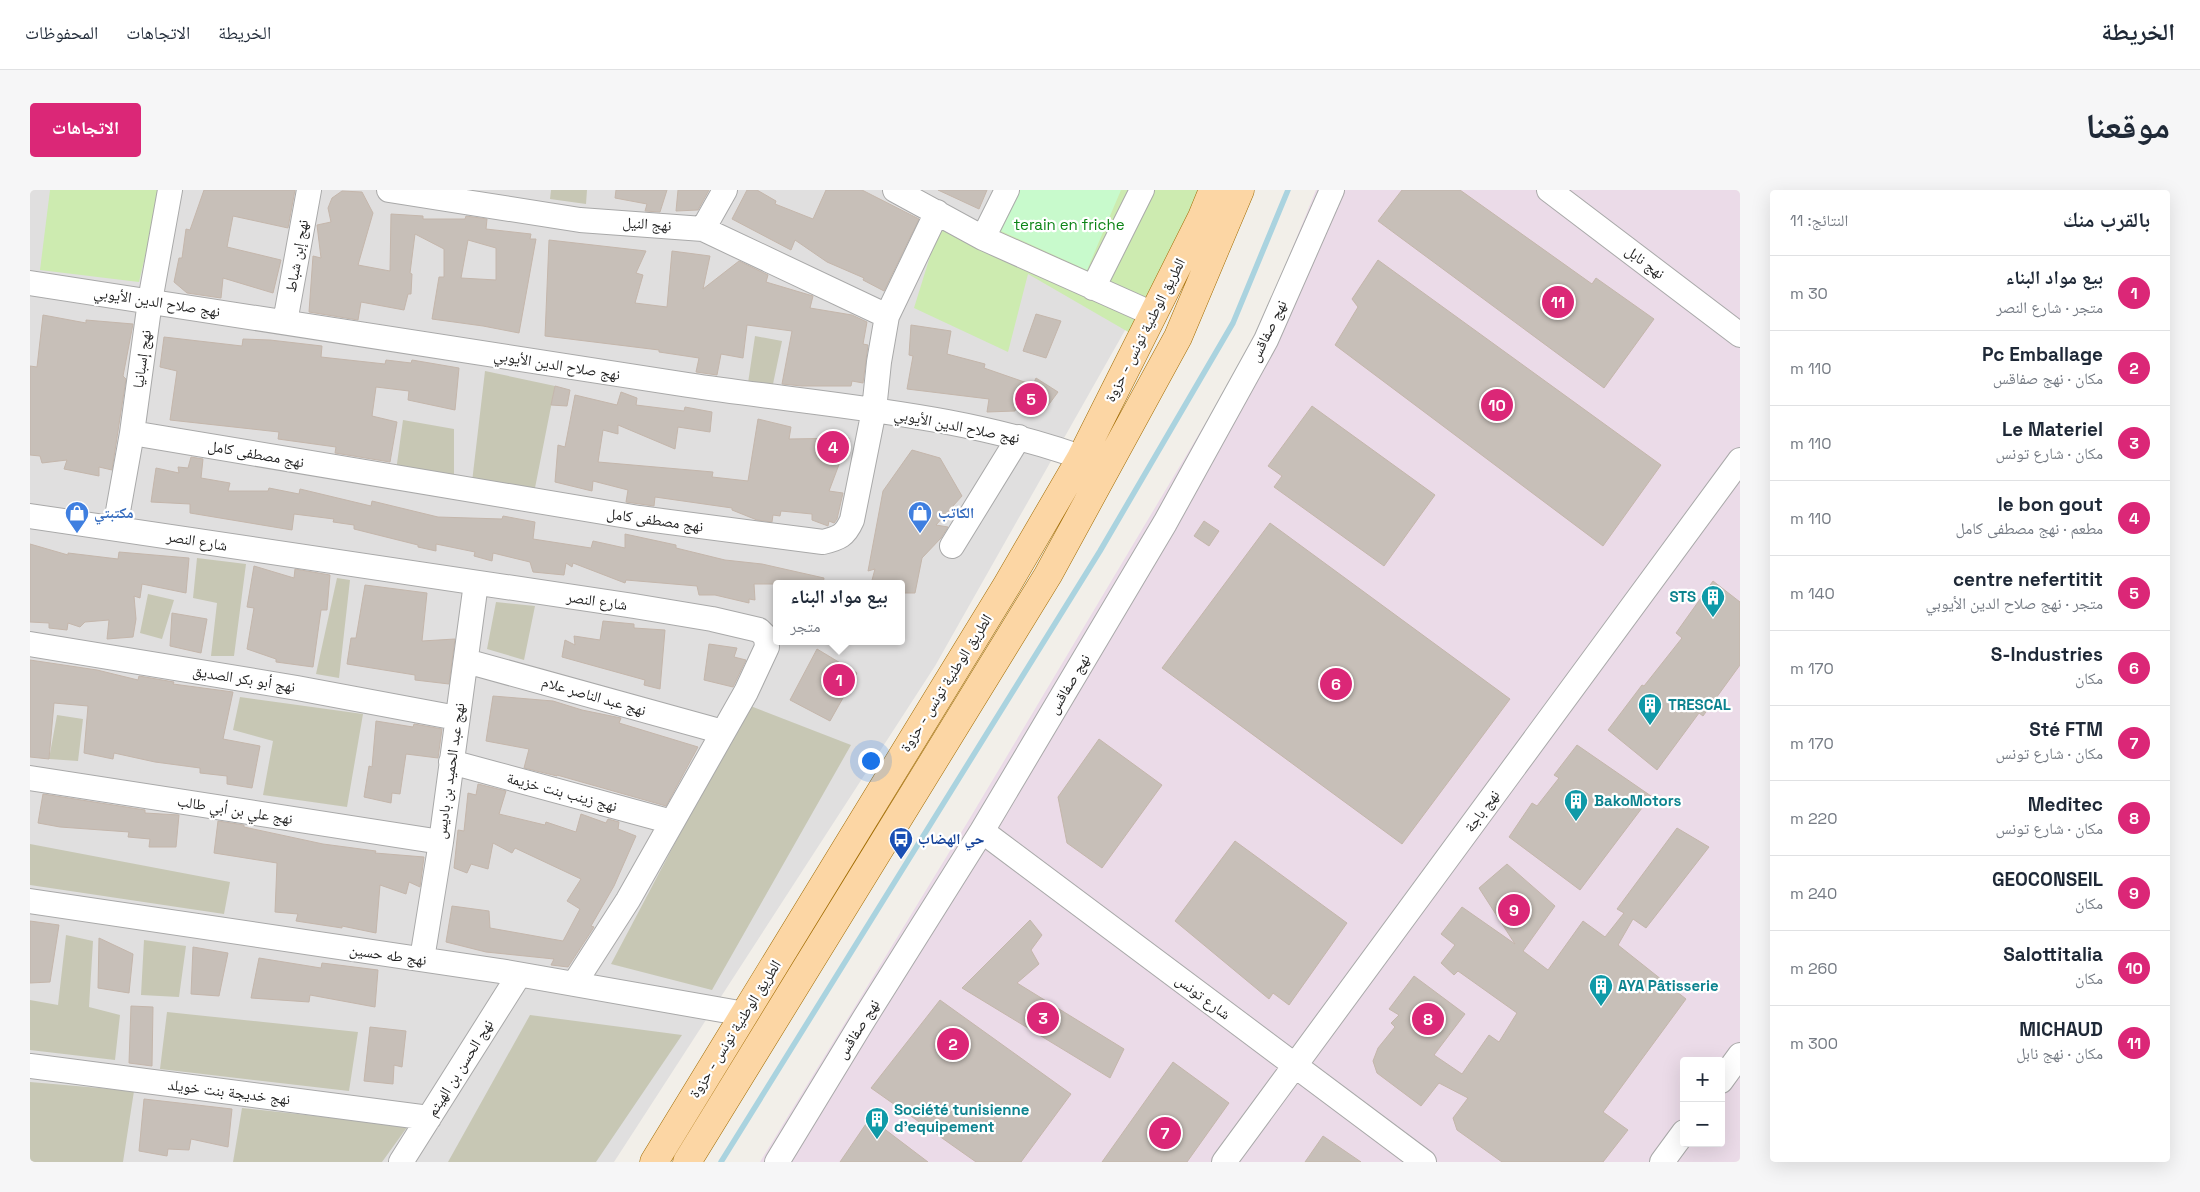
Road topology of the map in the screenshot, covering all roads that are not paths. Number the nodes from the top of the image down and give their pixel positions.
1 (170, 190) edge
2 (309, 190) edge
3 (389, 190) edge
4 (725, 190) edge
5 (894, 190) edge
6 (1008, 190) edge
7 (1142, 190) edge
8 (1213, 190) edge
9 (1240, 190) edge
10 (1332, 190) edge
11 (1549, 190) edge
12 (937, 212) junction
13 (703, 229) junction
14 (983, 238) junction
15 (30, 283) edge
16 (1093, 288) junction
17 (150, 301) junction
18 (1153, 314) junction
19 (887, 316) junction
20 (286, 322) junction
21 (1740, 335) edge
22 (874, 410) junction
23 (132, 434) junction
24 (1020, 437) junction
25 (1081, 458) junction
26 (1740, 460) edge
27 (1108, 468) junction
28 (30, 516) edge
29 (115, 528) junction
30 (952, 546) dead end
31 (476, 583) junction
32 (30, 644) edge
33 (466, 661) junction
34 (456, 718) junction
35 (723, 732) junction
36 (452, 762) junction
37 (30, 778) edge
38 (672, 822) junction
39 (982, 831) junction
40 (441, 842) junction
41 (30, 901) edge
42 (422, 959) junction
43 (520, 975) junction
44 (574, 984) junction
45 (745, 1014) junction
46 (1740, 1055) edge
47 (30, 1066) edge
48 (1295, 1066) junction
49 (1725, 1076) edge
50 (429, 1118) junction
51 (1680, 1137) edge
52 (401, 1162) edge
53 (654, 1162) edge
54 (687, 1162) edge
55 (777, 1162) edge
56 (1224, 1162) edge
57 (1424, 1162) edge
58 (1662, 1162) edge

1 - 17 street, نهج إسبانيا
2 - 20 street, نهج إبن شباط
3 - 13 street, نهج النيل
4 - 13 street
5 - 12 street
6 - 14 street
7 - 16 street
8 - 18 main road, الطريق الوطنية تونس - حزوة
9 - 27 main road, الطريق الوطنية تونس - حزوة
10 - 39 street, نهج صفاقس
11 - 21 street, نهج نابل
12 - 14 street
12 - 19 street, نهج مصطفى كامل
13 - 19 street, نهج النيل
14 - 16 street
15 - 17 street, نهج صلاح الدين الأيوبي
16 - 18 street
17 - 20 street, نهج صلاح الدين الأيوبي
17 - 23 street, نهج إسبانيا
18 - 25 main road, الطريق الوطنية تونس - حزوة
19 - 22 street, نهج مصطفى كامل
20 - 22 street, نهج صلاح الدين الأيوبي
22 - 23 street, نهج مصطفى كامل
22 - 24 street, نهج صلاح الدين الأيوبي
23 - 29 street, نهج إسبانيا
24 - 25 street, نهج صلاح الدين الأيوبي
24 - 30 street
25 - 27 street, نهج صلاح الدين الأيوبي
25 - 45 main road, الطريق الوطنية تونس - حزوة
26 - 48 street, نهج باجة
27 - 54 main road, الطريق الوطنية تونس - حزوة
28 - 29 street, شارع النصر
29 - 31 street, شارع النصر
31 - 33 street, نهج عبد الحميد بن باديس
31 - 35 street, شارع النصر
32 - 34 street, نهج أبو بكر الصديق
33 - 34 street, نهج عبد الحميد بن باديس
33 - 35 street, نهج عبد الناصر علام
34 - 36 street, نهج عبد الحميد بن باديس
35 - 38 street, شارع النصر
36 - 38 street, نهج زينب بنت خزيمة
36 - 40 street, نهج عبد الحميد بن باديس
37 - 40 street, نهج علي بن أبي طالب
38 - 44 street, شارع النصر
39 - 48 street, شارع تونس
39 - 55 street, نهج صفاقس
40 - 42 street, نهج عبد الحميد بن باديس
41 - 42 street, نهج طه حسين
42 - 43 street, نهج طه حسين
43 - 44 street, نهج طه حسين
43 - 50 street, نهج الحسن بن الهيثم
44 - 45 street, نهج طه حسين
45 - 53 main road, الطريق الوطنية تونس - حزوة
46 - 49 street
47 - 50 street, نهج خديجة بنت خويلد
48 - 56 street, نهج باجة
48 - 57 street, شارع تونس
50 - 52 street, نهج الحسن بن الهيثم
51 - 58 street

